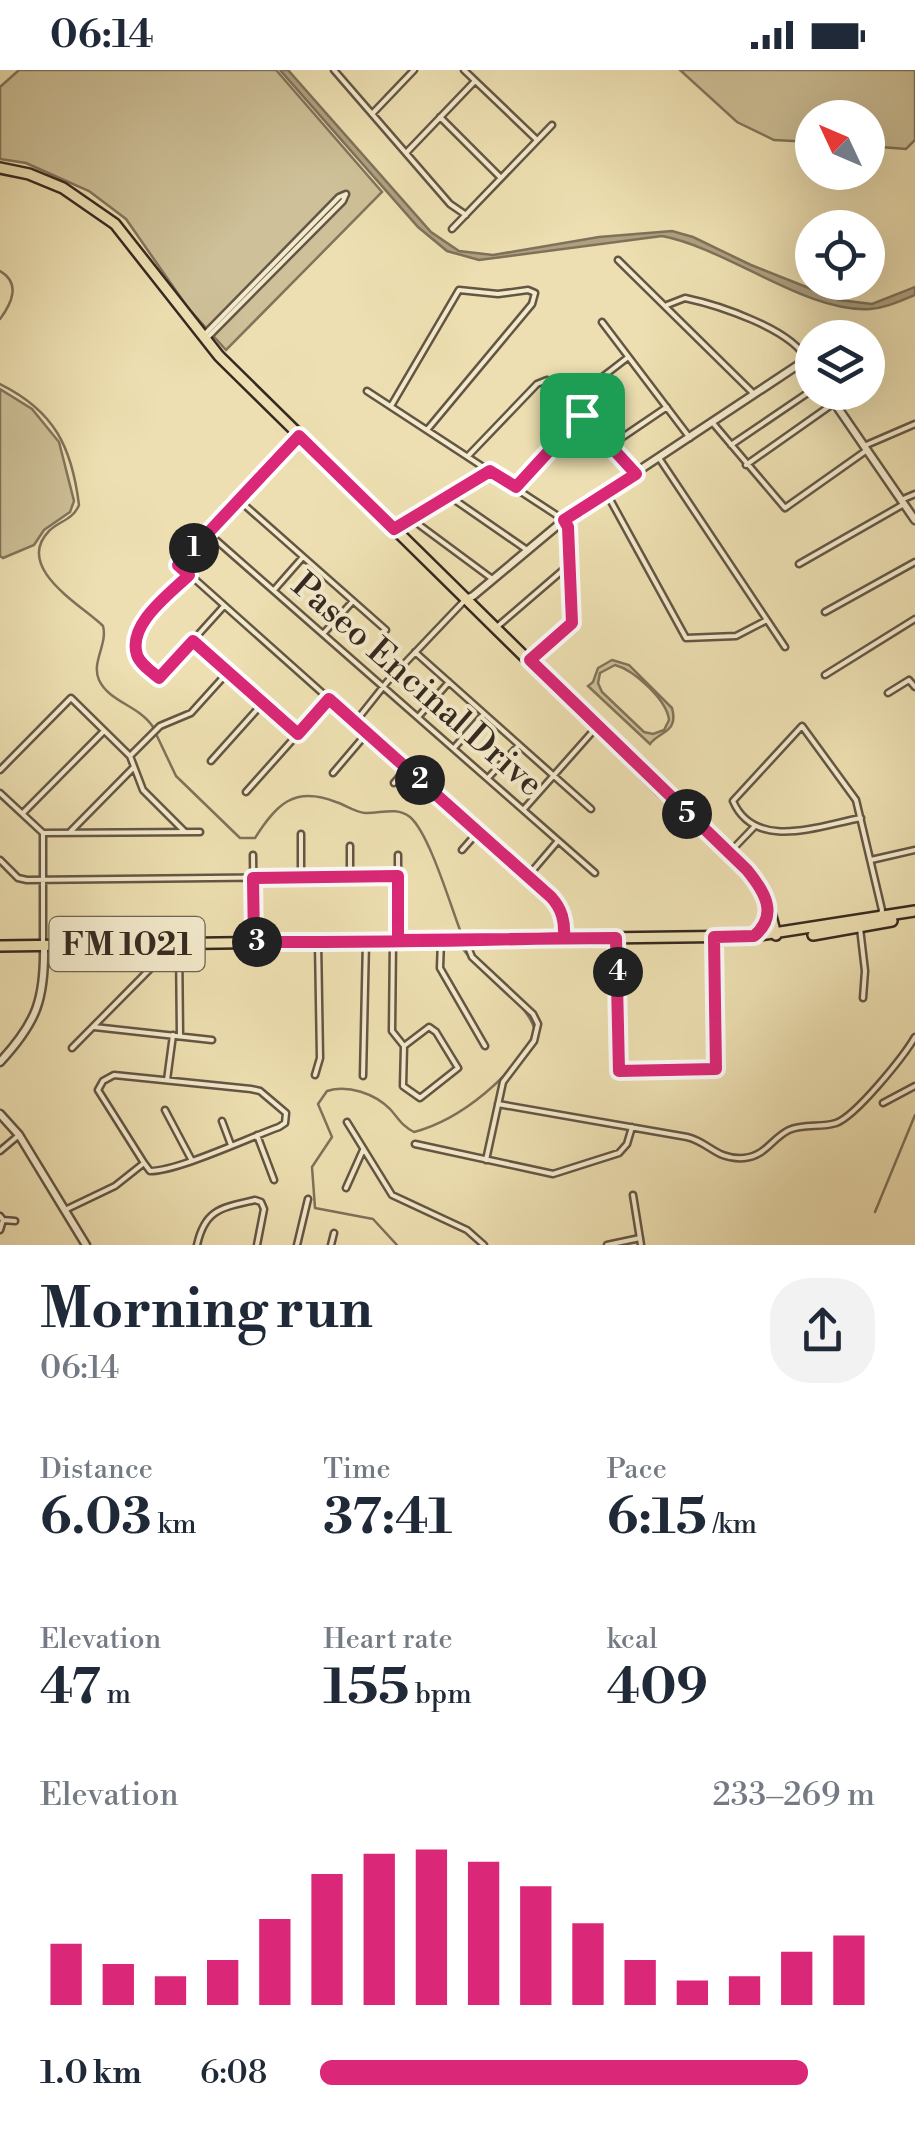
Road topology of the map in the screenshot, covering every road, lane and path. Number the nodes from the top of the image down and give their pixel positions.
1 (414, 70) edge
2 (464, 70) edge
3 (339, 72) edge
4 (475, 80) junction
5 (372, 114) junction
6 (440, 117) junction
7 (552, 125) dead end
8 (537, 140) junction
9 (406, 153) junction
10 (0, 168) edge
11 (501, 178) junction
12 (466, 214) junction
13 (320, 220) junction
14 (452, 228) dead end
15 (618, 260) dead end
16 (666, 306) junction
17 (602, 322) dead end
18 (203, 339) junction
19 (795, 346) edge
20 (628, 358) junction
21 (795, 368) edge
22 (367, 390) dead end
23 (754, 394) junction
24 (570, 402) junction
25 (795, 402) edge
26 (391, 406) junction
27 (667, 406) junction
28 (824, 410) edge
29 (839, 410) edge
30 (582, 415) junction
31 (712, 422) junction
32 (915, 424) edge
33 (427, 430) junction
34 (299, 436) junction
35 (690, 438) junction
36 (611, 445) junction
37 (731, 446) junction
38 (866, 448) junction
39 (468, 456) junction
40 (659, 458) junction
41 (746, 465) junction
42 (490, 471) junction
43 (634, 472) junction
44 (516, 487) junction
45 (606, 494) junction
46 (915, 494) edge
47 (448, 496) junction
48 (240, 501) junction
49 (902, 502) junction
50 (410, 518) junction
51 (564, 520) junction
52 (915, 520) edge
53 (394, 529) junction
54 (208, 533) junction
55 (527, 550) junction
56 (303, 557) junction
57 (915, 562) edge
58 (570, 564) junction
59 (799, 564) dead end
60 (189, 575) junction
61 (492, 580) junction
62 (274, 590) junction
63 (466, 599) junction
64 (353, 601) junction
65 (224, 606) junction
66 (826, 612) dead end
67 (915, 619) edge
68 (767, 620) junction
69 (496, 628) junction
70 (386, 630) dead end
71 (323, 634) junction
72 (193, 641) junction
73 (785, 647) dead end
74 (415, 652) junction
75 (530, 660) junction
76 (228, 672) junction
77 (825, 675) dead end
78 (449, 682) junction
79 (385, 686) junction
80 (915, 687) edge
81 (888, 693) dead end
82 (329, 699) junction
83 (262, 703) junction
84 (484, 714) junction
85 (419, 716) junction
86 (354, 722) junction
87 (597, 727) junction
88 (104, 730) junction
89 (298, 734) junction
90 (367, 734) junction
91 (519, 744) junction
92 (454, 748) junction
93 (130, 756) junction
94 (211, 760) dead end
95 (134, 767) junction
96 (406, 768) junction
97 (0, 770) edge
98 (333, 773) dead end
99 (554, 776) junction
100 (488, 778) junction
101 (394, 782) dead end
102 (246, 792) dead end
103 (0, 793) edge
104 (591, 809) dead end
105 (524, 810) junction
106 (22, 814) junction
107 (861, 818) junction
108 (756, 826) junction
109 (184, 830) junction
110 (70, 832) junction
111 (200, 832) dead end
112 (477, 832) junction
113 (43, 833) junction
114 (301, 834) dead end
115 (558, 840) junction
116 (350, 846) dead end
117 (462, 850) dead end
118 (915, 850) edge
119 (729, 853) junction
120 (398, 855) dead end
121 (253, 856) dead end
122 (0, 860) edge
123 (871, 860) junction
124 (595, 873) dead end
125 (301, 876) junction
126 (350, 876) junction
127 (398, 876) junction
128 (528, 876) junction
129 (253, 878) junction
130 (43, 880) junction
131 (770, 908) junction
132 (915, 914) edge
133 (881, 920) junction
134 (860, 928) junction
135 (776, 935) junction
136 (754, 936) junction
137 (714, 937) junction
138 (564, 938) junction
139 (616, 938) junction
140 (396, 940) junction
141 (440, 940) junction
142 (466, 940) junction
143 (366, 941) junction
144 (254, 942) junction
145 (318, 942) junction
146 (179, 943) junction
147 (151, 944) junction
148 (44, 945) junction
149 (0, 946) edge
150 (863, 998) dead end
151 (94, 1028) junction
152 (173, 1035) junction
153 (180, 1036) junction
154 (915, 1037) edge
155 (212, 1040) dead end
156 (404, 1046) junction
157 (485, 1046) dead end
158 (72, 1048) dead end
159 (0, 1062) edge
160 (316, 1075) dead end
161 (363, 1076) dead end
162 (166, 1080) junction
163 (915, 1086) edge
164 (882, 1103) dead end
165 (498, 1104) junction
166 (165, 1110) dead end
167 (0, 1114) edge
168 (222, 1121) dead end
169 (347, 1122) dead end
170 (632, 1127) junction
171 (19, 1135) junction
172 (257, 1135) junction
173 (415, 1144) dead end
174 (231, 1145) junction
175 (363, 1150) junction
176 (0, 1151) edge
177 (192, 1159) junction
178 (486, 1160) junction
179 (144, 1163) junction
180 (274, 1180) dead end
181 (346, 1188) dead end
182 (633, 1196) dead end
183 (308, 1199) dead end
184 (66, 1210) junction
185 (1, 1218) edge
186 (15, 1221) dead end
187 (0, 1230) edge
188 (334, 1233) dead end
189 (640, 1242) edge
190 (86, 1245) edge
191 (197, 1245) edge
192 (257, 1245) edge
193 (297, 1245) edge
194 (331, 1245) edge
195 (484, 1245) edge
196 (607, 1245) edge

1 - 5 street
2 - 4 street
3 - 5 street
4 - 6 street
4 - 8 street
5 - 9 street
6 - 9 street
6 - 11 street
7 - 8 street
8 - 11 street
9 - 12 street
10 - 18 main road
11 - 12 street
12 - 14 street
13 - 13 street
13 - 18 street
15 - 16 street
16 - 19 street
16 - 23 street
17 - 20 street
18 - 34 main road
20 - 24 street
20 - 27 street
21 - 23 street
22 - 26 street
23 - 31 street
24 - 30 street
24 - 39 street
25 - 37 street
26 - 33 street
26 - 33 street
27 - 35 street
27 - 36 street
28 - 41 street
29 - 38 street
30 - 36 street
30 - 44 street
31 - 35 street
31 - 37 street
32 - 38 street
33 - 39 street
34 - 48 street
34 - 53 main road
35 - 40 street
36 - 43 street
37 - 41 street
38 - 41 street
38 - 49 street
39 - 42 street
40 - 43 street
40 - 68 street
42 - 44 street
42 - 47 street
43 - 45 street
44 - 51 street
45 - 51 street
45 - 68 street
46 - 49 street
47 - 50 street
47 - 55 street
48 - 54 street
48 - 56 street
49 - 52 street
49 - 59 street
50 - 53 street
50 - 61 street
51 - 55 street
51 - 58 street
53 - 63 main road
54 - 60 street
54 - 62 street, Paseo Encinal Drive
55 - 61 street
56 - 62 street
56 - 64 street
57 - 66 street
58 - 69 street
58 - 75 street
60 - 65 street
60 - 72 street
61 - 63 street
62 - 71 street, Paseo Encinal Drive
63 - 69 main road
63 - 74 street
64 - 70 street
64 - 71 street
65 - 72 street
65 - 82 street
67 - 77 street
68 - 73 street
69 - 75 main road
71 - 79 street, Paseo Encinal Drive
72 - 76 street
74 - 78 street
74 - 79 street
75 - 87 main road
76 - 83 street
76 - 93 street
78 - 84 street
78 - 85 street
79 - 85 street, Paseo Encinal Drive
79 - 86 street
80 - 81 street
82 - 86 street
82 - 89 street
83 - 89 street
83 - 94 street
84 - 91 street
84 - 92 street
85 - 92 street, Paseo Encinal Drive
86 - 90 street
87 - 99 street
87 - 119 main road
88 - 93 street
88 - 97 street
88 - 106 street
89 - 102 street
90 - 96 street
90 - 98 street
91 - 99 street
91 - 100 street
92 - 100 street, Paseo Encinal Drive
93 - 95 street
95 - 109 street
95 - 110 street
96 - 101 street
96 - 112 street
99 - 104 street
99 - 105 street
100 - 105 street, Paseo Encinal Drive
103 - 106 street
105 - 115 street, Paseo Encinal Drive
106 - 113 street
107 - 108 street
107 - 108 street
107 - 123 street
108 - 119 street
109 - 110 street
109 - 111 street
110 - 113 street
112 - 117 street
112 - 128 street
113 - 130 street
114 - 125 street
115 - 124 street, Paseo Encinal Drive
115 - 128 street
116 - 126 street
118 - 123 street
119 - 131 main road
120 - 127 street
121 - 129 street
122 - 130 street
123 - 133 street
125 - 126 street
125 - 129 street
126 - 127 street
127 - 140 street
128 - 138 street
129 - 130 street
129 - 144 street
130 - 148 street
131 - 135 main road
131 - 136 main road
132 - 133 main road, FM 1021
133 - 134 main road, FM 1021
133 - 135 main road, FM 1021
134 - 135 main road, FM 1021
134 - 150 street
135 - 136 main road, FM 1021
136 - 137 main road, FM 1021
137 - 139 main road, FM 1021
137 - 139 street
138 - 139 main road, FM 1021
138 - 142 main road, FM 1021
140 - 141 main road, FM 1021
140 - 143 main road, FM 1021
140 - 156 street
141 - 142 main road, FM 1021
141 - 157 street
142 - 165 street
143 - 145 main road, FM 1021
143 - 161 street
144 - 145 main road, FM 1021
144 - 146 main road, FM 1021
145 - 160 street
146 - 147 main road, FM 1021
146 - 153 street
147 - 148 main road, FM 1021
147 - 151 street
148 - 149 main road, FM 1021
148 - 159 street
151 - 152 street
151 - 158 street
152 - 153 street
152 - 162 street
153 - 155 street
154 - 170 street
156 - 156 street
162 - 172 street
162 - 179 street
163 - 164 street
165 - 170 street
165 - 178 street
166 - 177 street
167 - 171 street
168 - 174 street
169 - 175 street
170 - 178 street
171 - 176 street
171 - 184 street
172 - 174 street
172 - 180 street
173 - 178 street
174 - 177 street
175 - 181 street
175 - 195 street
177 - 179 street
179 - 184 street
182 - 189 street
183 - 193 street
184 - 190 street
185 - 186 street
185 - 187 street
188 - 194 street
189 - 196 street
191 - 192 street

